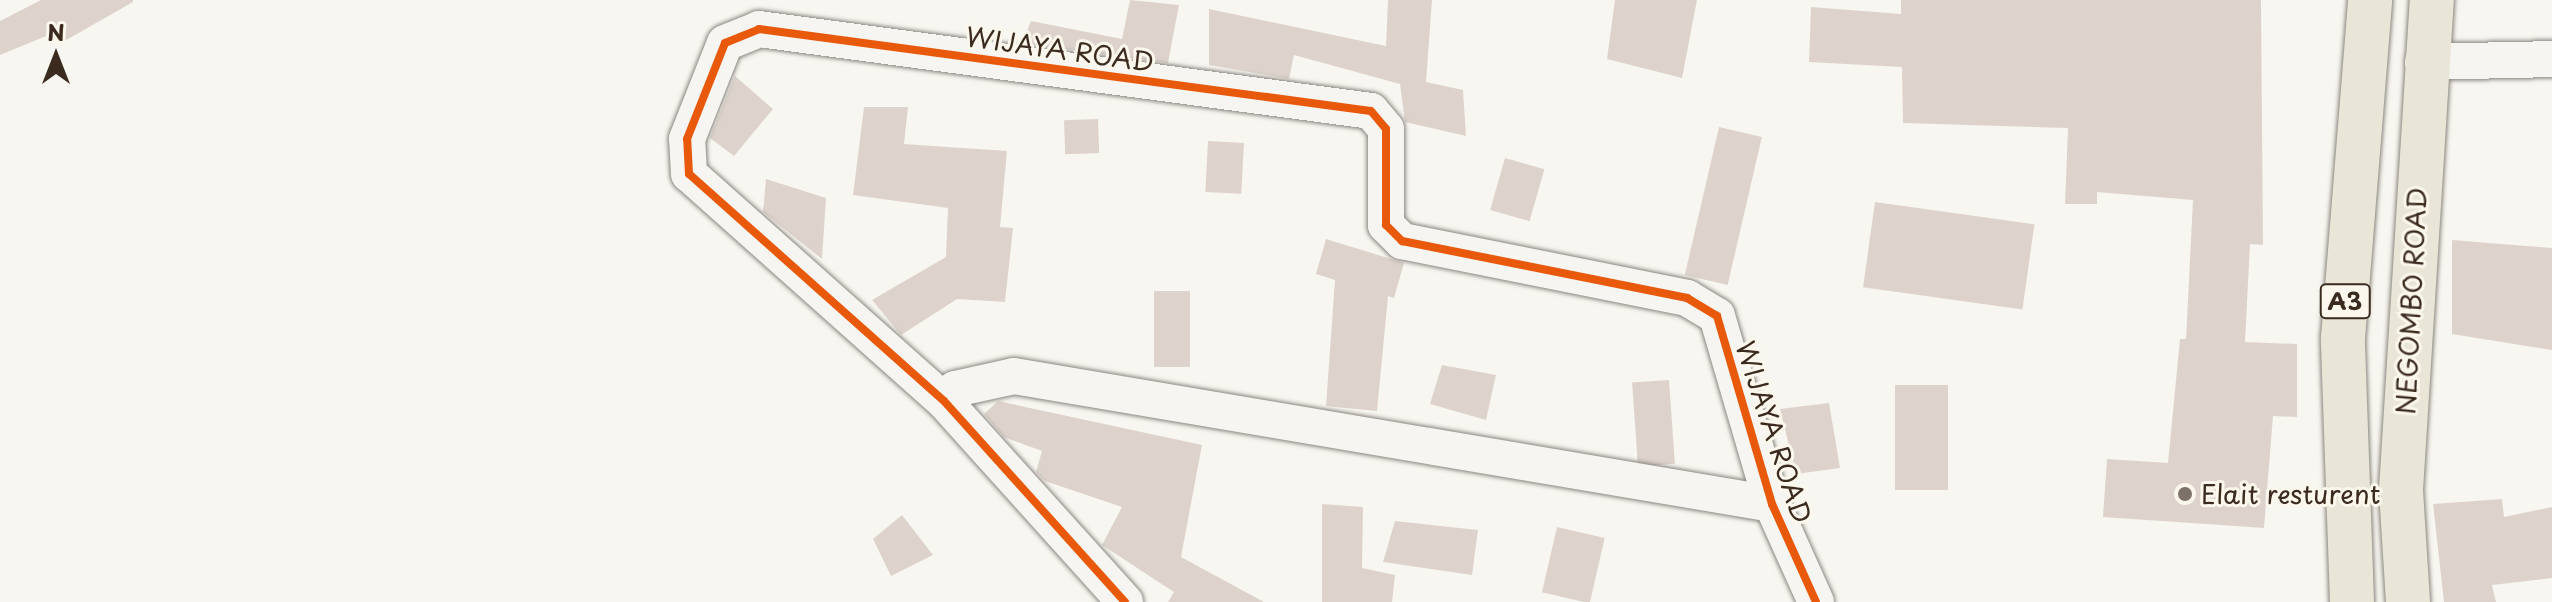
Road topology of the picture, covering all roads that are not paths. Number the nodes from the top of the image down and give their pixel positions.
1 (2370, 0) edge
2 (2432, 0) edge
3 (2552, 59) edge
4 (2423, 62) junction
5 (944, 401) junction
6 (1772, 504) junction
7 (1125, 602) edge
8 (1816, 602) edge
9 (2352, 602) edge
10 (2408, 602) edge

1 - 9 highway, A3
2 - 4 highway, NEGOMBO ROAD / A3
3 - 4 street
4 - 10 highway, NEGOMBO ROAD / A3
5 - 6 street
5 - 6 street, WIJAYA ROAD
5 - 7 street, WIJAYA ROAD
6 - 8 street, WIJAYA ROAD

